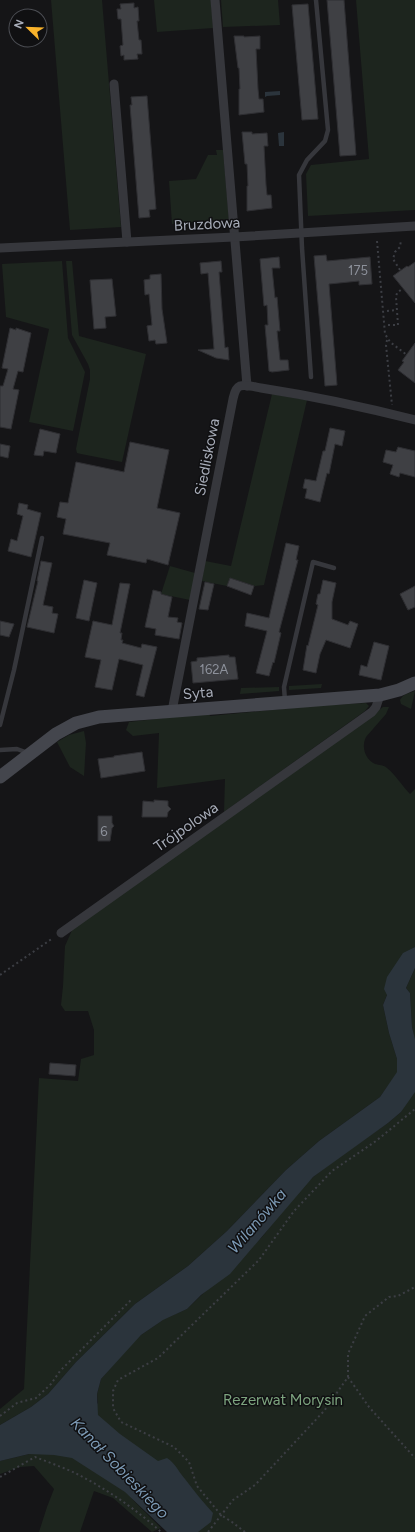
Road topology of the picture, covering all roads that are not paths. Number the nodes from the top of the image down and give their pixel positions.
1 (215, 0) edge
2 (316, 0) edge
3 (114, 84) dead end
4 (415, 226) edge
5 (302, 232) junction
6 (234, 237) junction
7 (127, 242) junction
8 (0, 248) edge
9 (311, 377) dead end
10 (247, 386) junction
11 (415, 420) edge
12 (42, 538) dead end
13 (334, 568) dead end
14 (415, 682) edge
15 (380, 694) junction
16 (285, 701) junction
17 (172, 711) junction
18 (0, 725) edge
19 (0, 750) edge
20 (30, 754) junction
21 (0, 777) edge
22 (61, 933) road end

1 - 6 street
2 - 5 lane
3 - 7 street
4 - 5 street, Bruzdowa
5 - 6 street, Bruzdowa
5 - 9 lane
6 - 7 street, Bruzdowa
6 - 10 street
7 - 8 street, Bruzdowa
10 - 11 street
10 - 17 street, Siedliskowa
12 - 18 lane
13 - 16 lane
14 - 15 street, Syta
15 - 16 street, Syta
15 - 22 street, Trójpolowa
16 - 17 street, Syta
17 - 20 street, Syta
19 - 20 lane
20 - 21 street, Syta

